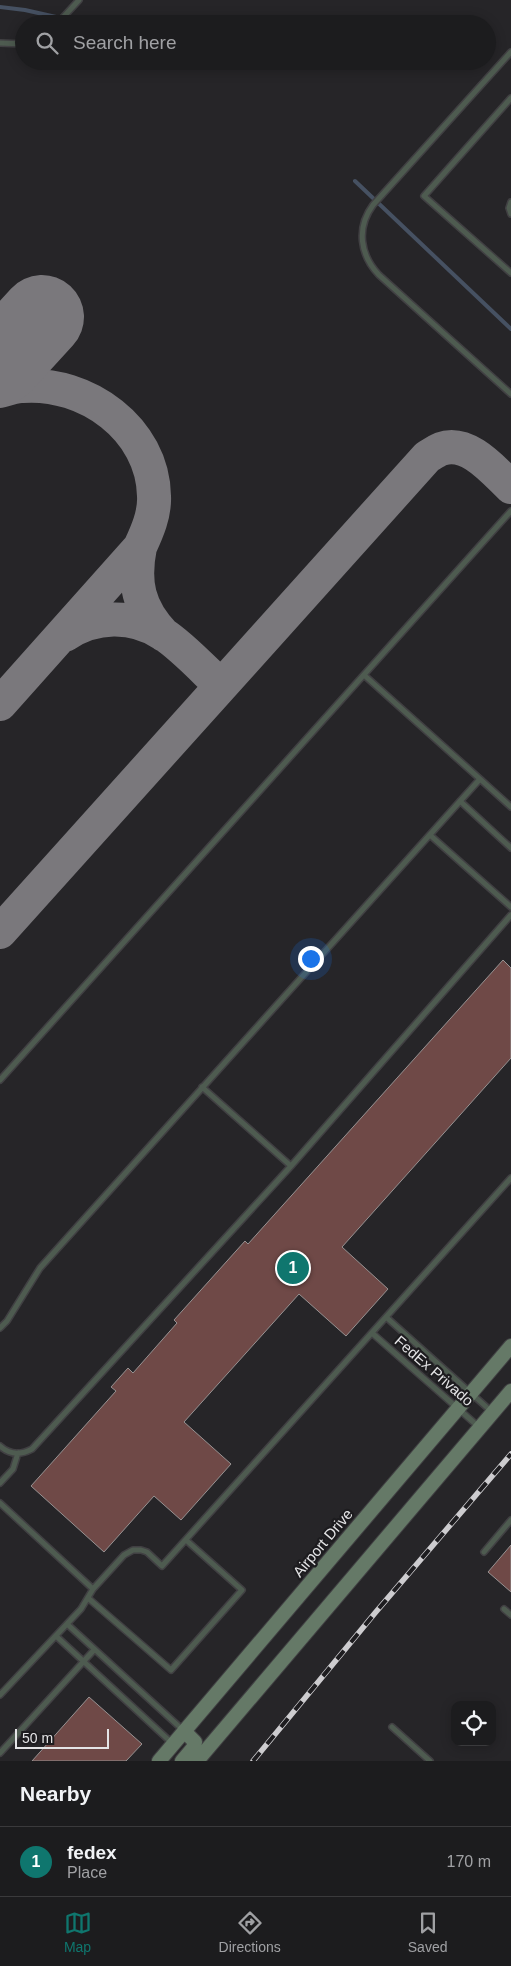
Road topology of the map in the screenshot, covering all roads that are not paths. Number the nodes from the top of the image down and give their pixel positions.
1 (79, 0) edge
2 (65, 15) edge
3 (0, 43) edge
4 (15, 44) edge
5 (511, 52) edge
6 (496, 69) edge
7 (495, 70) edge
8 (511, 98) edge
9 (511, 202) edge
10 (511, 214) edge
11 (511, 273) edge
12 (511, 394) edge
13 (511, 511) edge
14 (364, 675) junction
15 (480, 779) junction
16 (460, 802) junction
17 (511, 807) edge
18 (430, 835) junction
19 (511, 848) edge
20 (511, 907) edge
21 (511, 915) edge
22 (0, 1080) edge
23 (202, 1087) junction
24 (291, 1166) junction
25 (511, 1178) edge
26 (386, 1317) junction
27 (0, 1328) edge
28 (372, 1333) junction
29 (511, 1346) edge
30 (511, 1391) edge
31 (470, 1394) junction
32 (458, 1408) junction
33 (493, 1413) junction
34 (480, 1428) junction
35 (0, 1446) edge
36 (18, 1453) junction
37 (0, 1484) edge
38 (0, 1503) edge
39 (511, 1520) edge
40 (186, 1540) junction
41 (484, 1552) dead end
42 (93, 1589) junction
43 (88, 1598) junction
44 (504, 1609) dead end
45 (511, 1615) edge
46 (67, 1624) junction
47 (56, 1636) junction
48 (94, 1650) junction
49 (84, 1661) junction
50 (0, 1695) edge
51 (392, 1727) dead end
52 (184, 1731) junction
53 (173, 1744) junction
54 (0, 1753) edge
55 (159, 1761) edge
56 (182, 1761) edge
57 (197, 1761) edge
58 (430, 1761) edge

1 - 2 lane
3 - 4 lane
5 - 6 lane
7 - 12 lane
8 - 11 lane
9 - 10 lane
13 - 14 lane
14 - 15 lane
14 - 22 lane
15 - 16 lane
15 - 17 lane
16 - 18 lane
16 - 19 lane
18 - 20 lane
18 - 23 lane
21 - 24 lane
23 - 24 lane
23 - 27 lane
24 - 36 lane
25 - 26 lane
26 - 28 lane
26 - 31 lane, FedEx Privado
28 - 32 lane, FedEx Privado
28 - 40 lane
29 - 31 main road, Airport Drive
30 - 33 main road
31 - 32 main road, Airport Drive
31 - 33 lane, FedEx Privado
32 - 34 lane, FedEx Privado
32 - 52 main road, Airport Drive
33 - 34 main road
34 - 57 main road
35 - 36 lane
36 - 37 lane
38 - 42 lane
39 - 41 lane
40 - 42 lane
40 - 43 lane
42 - 43 lane
43 - 46 lane
44 - 45 lane
46 - 47 lane
46 - 48 lane
47 - 49 lane
47 - 50 lane
48 - 49 lane
48 - 52 lane
49 - 53 lane
49 - 54 lane
51 - 58 lane
52 - 53 main road, Airport Drive
52 - 56 main road
53 - 55 main road, Airport Drive

